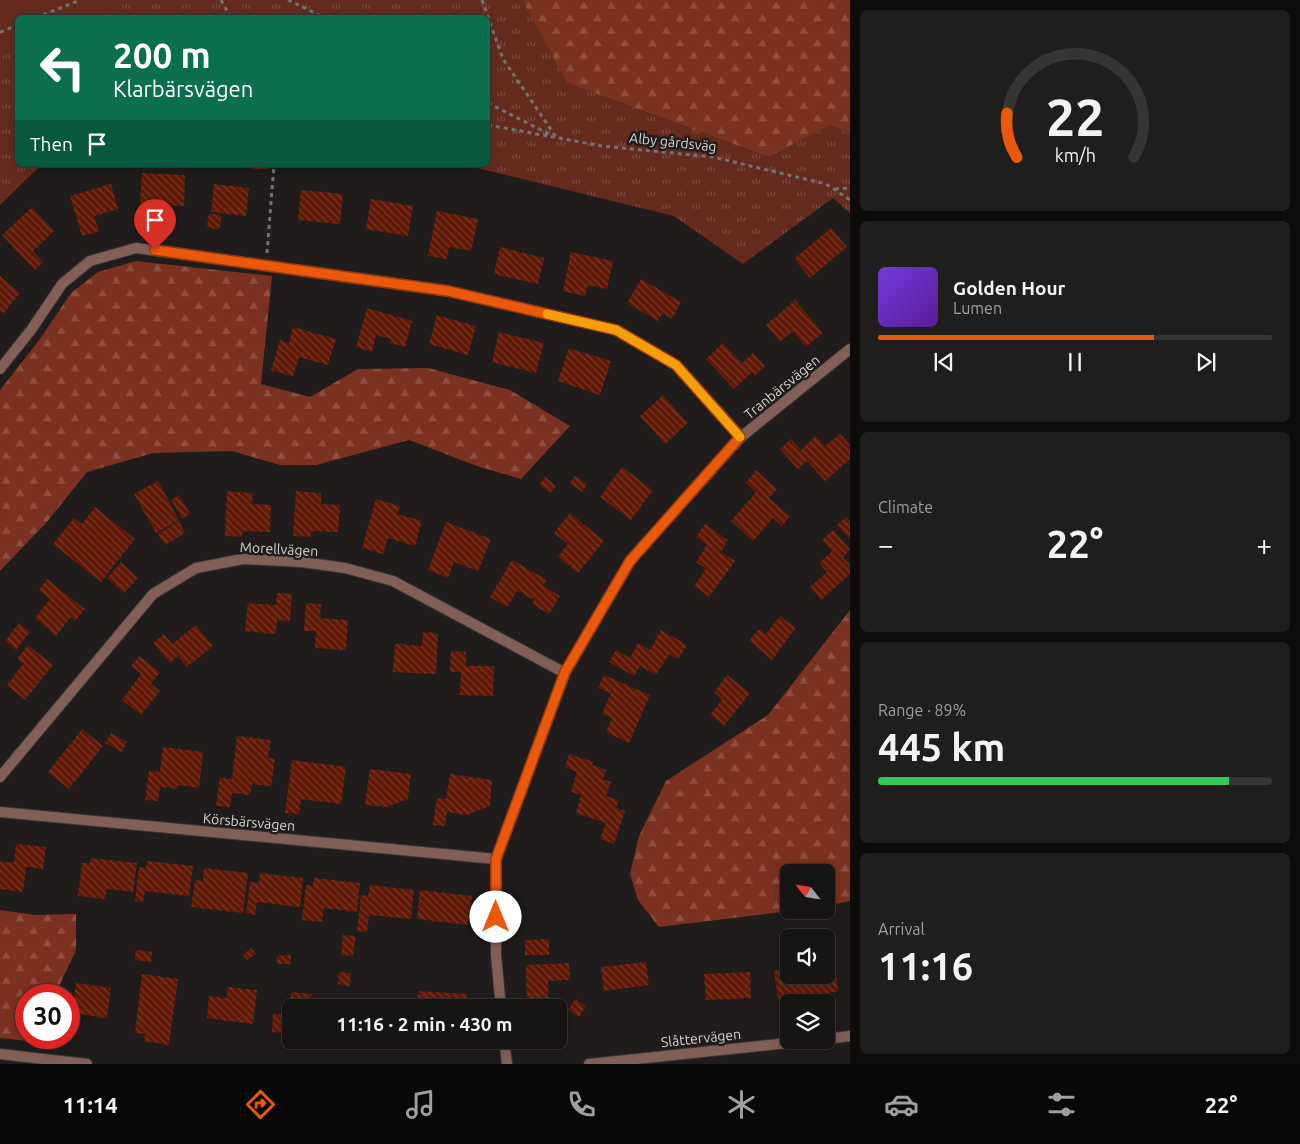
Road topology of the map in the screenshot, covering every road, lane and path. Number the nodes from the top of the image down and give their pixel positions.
1 (80, 0) edge
2 (221, 0) edge
3 (288, 0) edge
4 (482, 0) edge
5 (43, 15) edge
6 (229, 15) edge
7 (319, 15) edge
8 (488, 15) edge
9 (490, 21) edge
10 (15, 26) edge
11 (0, 32) edge
12 (490, 104) edge
13 (490, 124) edge
14 (556, 137) junction
15 (274, 167) edge
16 (850, 188) edge
17 (835, 189) junction
18 (850, 200) edge
19 (266, 266) junction
20 (850, 349) edge
21 (0, 369) edge
22 (740, 437) junction
23 (565, 672) junction
24 (0, 777) edge
25 (0, 812) edge
26 (496, 859) junction
27 (500, 999) edge
28 (850, 1036) edge
29 (835, 1038) edge
30 (780, 1044) edge
31 (505, 1049) edge
32 (0, 1054) edge
33 (87, 1064) edge
34 (507, 1064) edge
35 (589, 1064) edge

1 - 5 path
2 - 6 path
3 - 7 path
4 - 8 path
9 - 14 path
10 - 11 path
12 - 14 path
13 - 14 path, Alby gårdsväg
14 - 17 path, Alby gårdsväg
15 - 19 path
16 - 17 path
17 - 18 path, Alby gårdsväg
19 - 21 street
19 - 22 street
20 - 22 street, Tranbärsvägen
22 - 23 street, Tranbärsvägen
23 - 24 street, Morellvägen
23 - 26 street, Tranbärsvägen
25 - 26 street, Körsbärsvägen
26 - 27 street, Tranbärsvägen
28 - 29 street
30 - 35 street, Slåttervägen
31 - 34 street
32 - 33 street

